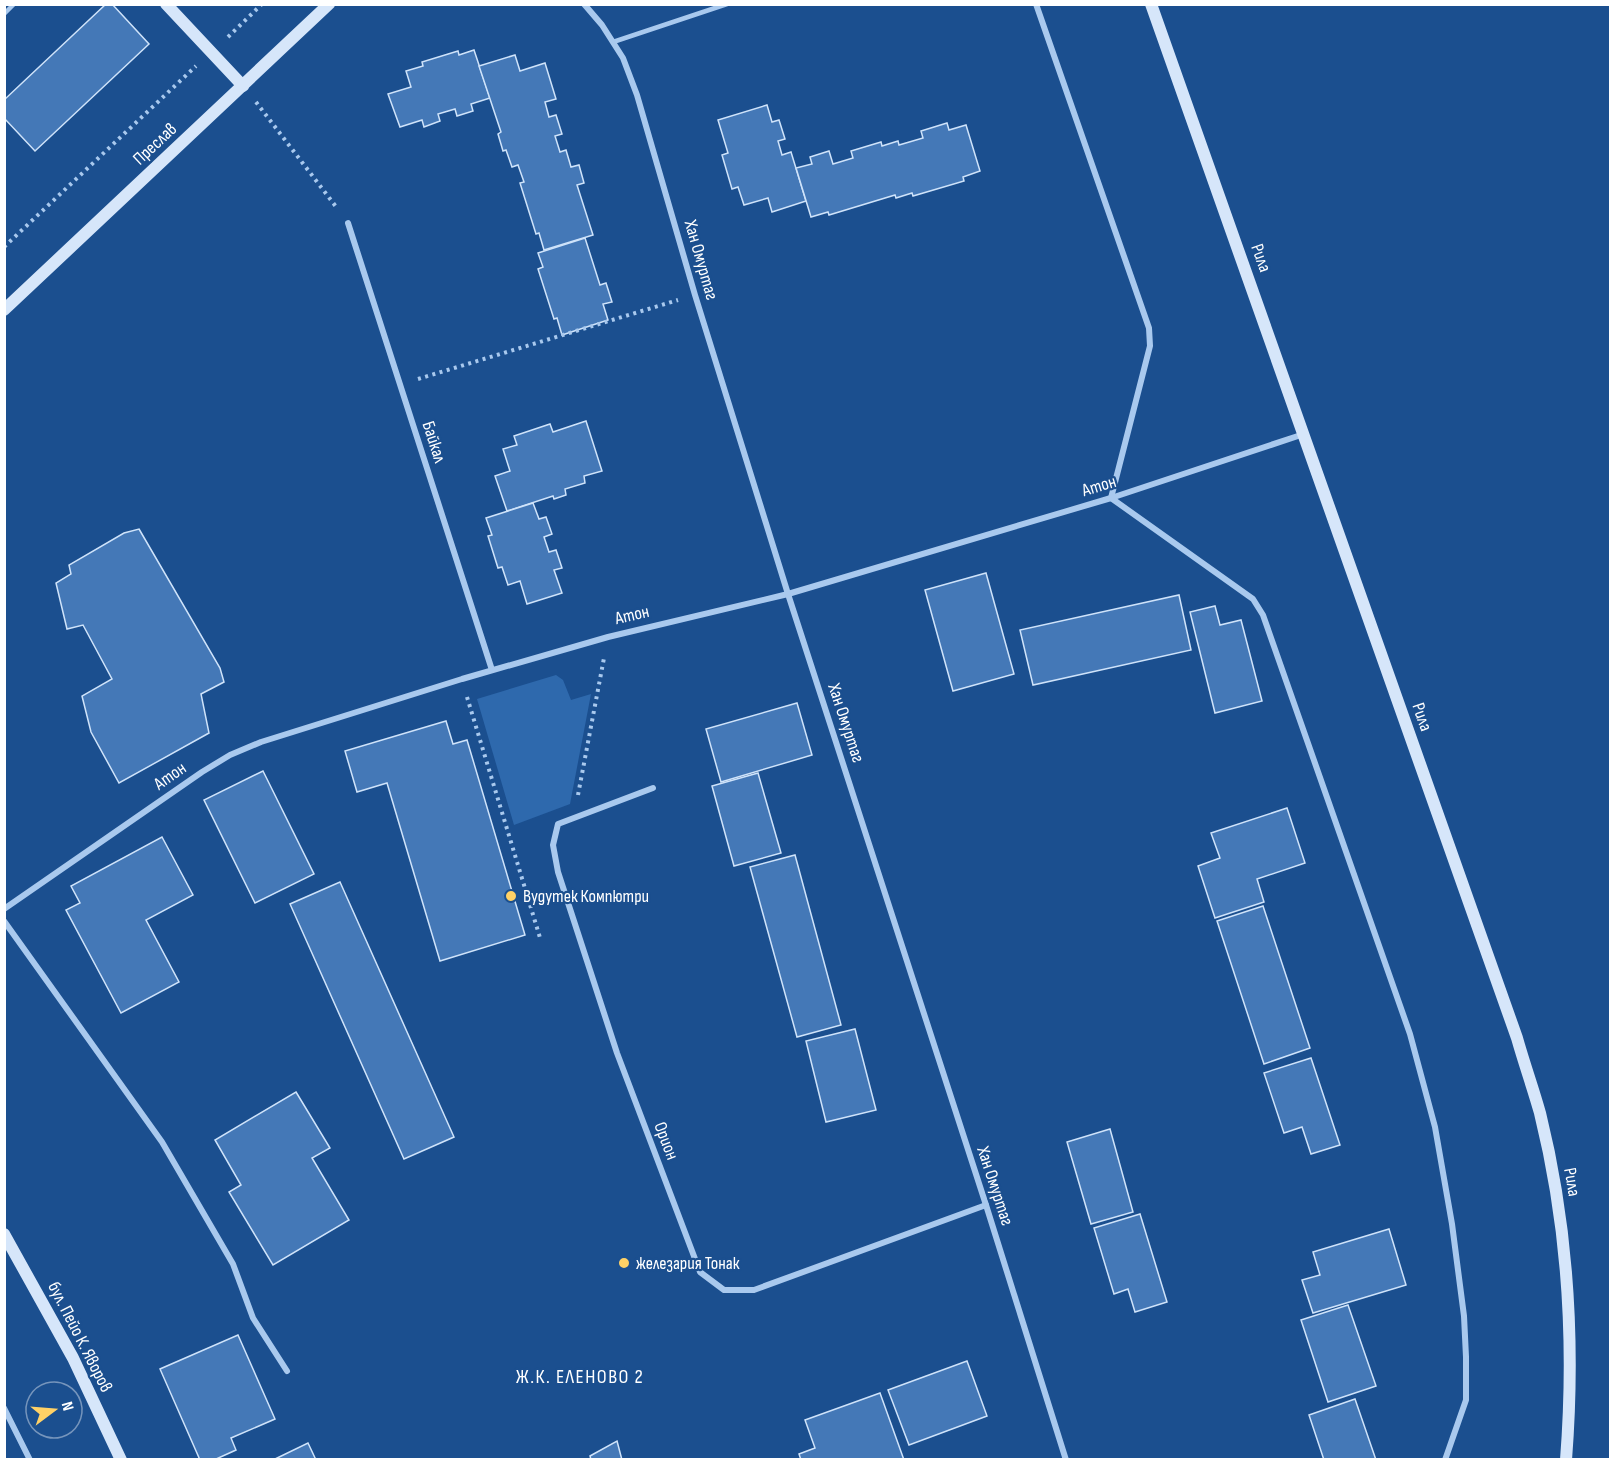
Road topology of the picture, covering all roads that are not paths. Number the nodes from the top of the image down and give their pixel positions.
1 (14, 4) edge
2 (166, 4) edge
3 (329, 4) edge
4 (584, 4) edge
5 (727, 4) edge
6 (1036, 4) edge
7 (1151, 4) edge
8 (4, 14) edge
9 (613, 42) junction
10 (243, 86) junction
11 (348, 223) road end
12 (4, 310) edge
13 (1304, 434) junction
14 (1111, 498) junction
15 (788, 594) junction
16 (492, 670) junction
17 (653, 788) dead end
18 (4, 909) edge
19 (4, 921) edge
20 (986, 1205) junction
21 (4, 1234) edge
22 (287, 1371) dead end
23 (4, 1408) edge
24 (30, 1460) edge
25 (121, 1460) edge
26 (1066, 1460) edge
27 (1445, 1460) edge
28 (1566, 1460) edge

1 - 8 lane
2 - 10 street
3 - 10 street, Преслав
4 - 9 street, Хан Омуртаг
5 - 9 lane
6 - 14 street
7 - 13 street, Рила
9 - 15 street, Хан Омуртаг
10 - 12 street, Преслав
11 - 16 street, Байкал
13 - 14 street, Атон
13 - 28 street, Рила
14 - 15 street, Атон
14 - 27 street
15 - 16 street, Атон
15 - 20 street, Хан Омуртаг
16 - 18 street, Атон
17 - 20 street, Орион
19 - 22 street
20 - 26 street, Хан Омуртаг
21 - 25 street, бул. Пейо К. Яворов
23 - 24 street

